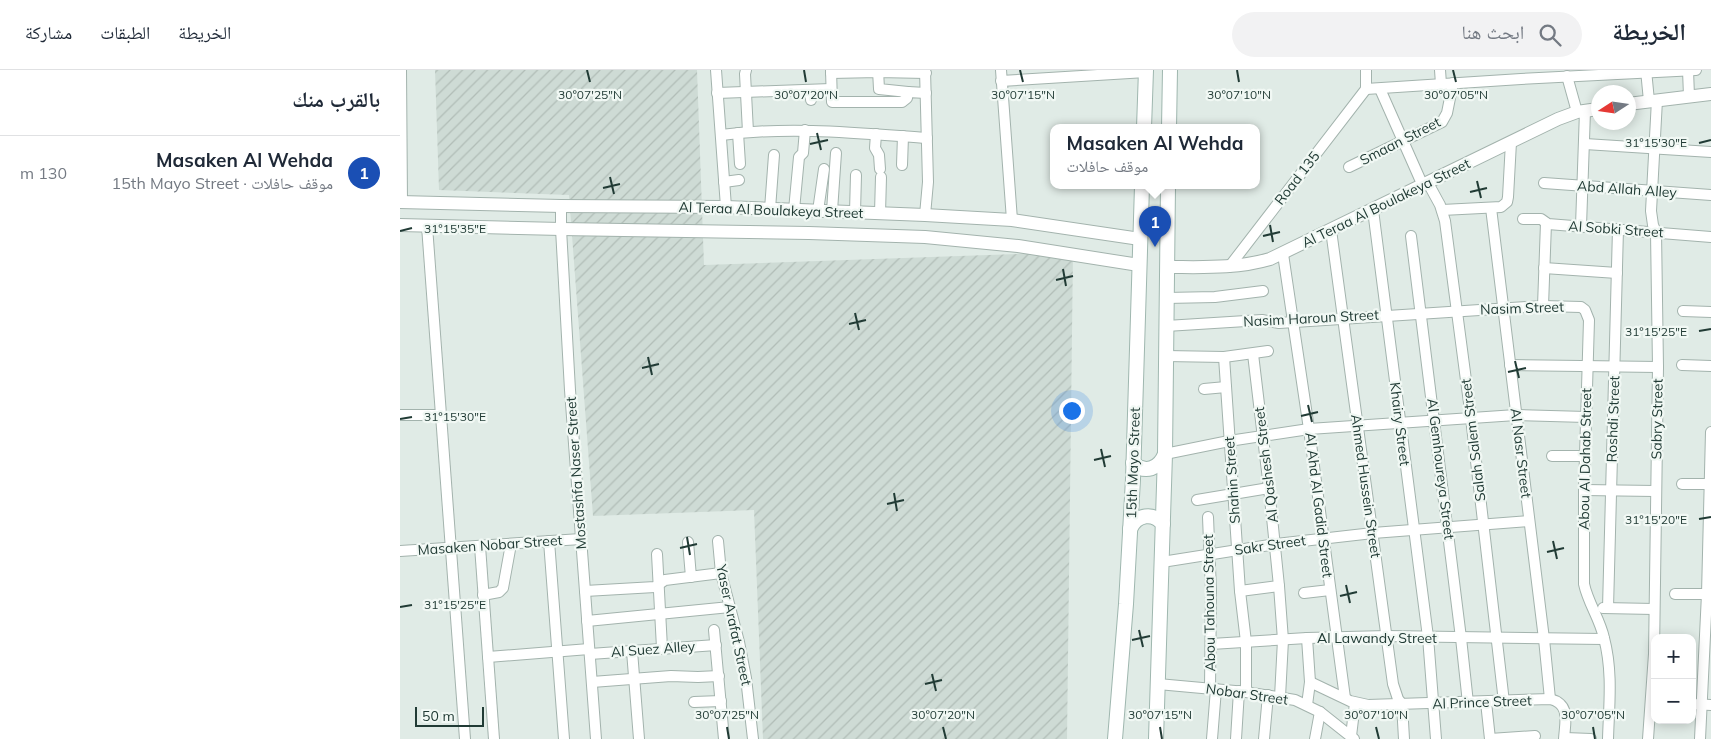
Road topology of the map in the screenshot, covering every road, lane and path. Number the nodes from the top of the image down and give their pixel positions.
1 (401, 70) edge
2 (716, 70) edge
3 (746, 70) edge
4 (1001, 70) edge
5 (1170, 70) edge
6 (1366, 70) edge
7 (1440, 70) edge
8 (1479, 70) edge
9 (1682, 70) edge
10 (1688, 70) edge
11 (1696, 70) edge
12 (878, 71) edge
13 (1146, 71) edge
14 (1646, 71) edge
15 (831, 72) edge
16 (926, 72) edge
17 (1601, 72) edge
18 (1520, 74) edge
19 (1564, 74) edge
20 (1001, 81) junction
21 (1479, 82) junction
22 (1453, 83) junction
23 (1441, 84) junction
24 (831, 89) junction
25 (1366, 89) junction
26 (1380, 89) junction
27 (746, 92) junction
28 (908, 92) junction
29 (401, 93) edge
30 (717, 93) junction
31 (926, 93) junction
32 (1711, 94) edge
33 (1689, 96) junction
34 (1653, 100) junction
35 (1636, 103) edge
36 (401, 105) edge
37 (1591, 109) edge
38 (1581, 111) junction
39 (1144, 124) edge
40 (1169, 124) edge
41 (805, 130) junction
42 (743, 132) junction
43 (876, 134) junction
44 (721, 136) junction
45 (903, 136) junction
46 (927, 138) junction
47 (1403, 141) junction
48 (1510, 142) junction
49 (1585, 144) junction
50 (1655, 148) junction
51 (401, 150) edge
52 (1711, 152) edge
53 (836, 153) dead end
54 (774, 156) dead end
55 (740, 164) dead end
56 (902, 165) dead end
57 (1349, 167) dead end
58 (824, 169) dead end
59 (856, 175) dead end
60 (739, 180) dead end
61 (724, 182) junction
62 (1544, 183) dead end
63 (1426, 184) junction
64 (1583, 186) junction
65 (1142, 189) edge
66 (1168, 189) edge
67 (1652, 191) junction
68 (1711, 195) edge
69 (401, 202) edge
70 (561, 206) junction
71 (726, 207) junction
72 (1490, 208) junction
73 (770, 209) junction
74 (794, 210) junction
75 (1374, 210) junction
76 (1442, 210) junction
77 (818, 211) junction
78 (832, 211) junction
79 (855, 212) junction
80 (880, 213) junction
81 (925, 215) junction
82 (975, 217) junction
83 (1523, 219) dead end
84 (1012, 220) junction
85 (1546, 223) junction
86 (400, 225) edge
87 (426, 226) junction
88 (1581, 226) junction
89 (561, 229) junction
90 (1618, 229) junction
91 (1331, 230) junction
92 (1656, 232) junction
93 (1411, 236) dead end
94 (1711, 237) edge
95 (1140, 239) junction
96 (973, 240) junction
97 (1282, 254) junction
98 (1139, 265) junction
99 (1167, 267) junction
100 (1229, 267) junction
101 (1544, 268) junction
102 (1617, 273) junction
103 (1263, 291) dead end
104 (1166, 298) junction
105 (1543, 306) junction
106 (1502, 307) junction
107 (1457, 310) junction
108 (1585, 310) joint
109 (1683, 311) dead end
110 (1711, 312) edge
111 (1422, 313) junction
112 (1386, 315) junction
113 (1344, 318) junction
114 (1293, 321) junction
115 (1166, 326) junction
116 (1268, 351) dead end
117 (1252, 354) junction
118 (1166, 356) junction
119 (1224, 357) junction
120 (1510, 365) junction
121 (1682, 365) dead end
122 (1587, 366) junction
123 (1615, 366) junction
124 (1711, 366) edge
125 (1658, 367) junction
126 (1226, 387) junction
127 (1204, 389) dead end
128 (400, 415) edge
129 (440, 415) junction
130 (1516, 415) junction
131 (1586, 417) junction
132 (1471, 418) junction
133 (1435, 421) junction
134 (1400, 423) junction
135 (1358, 426) junction
136 (1309, 429) junction
137 (1711, 432) edge
138 (1263, 436) junction
139 (1230, 441) junction
140 (1165, 454) junction
141 (1552, 456) dead end
142 (1585, 456) junction
143 (1133, 463) junction
144 (1682, 484) dead end
145 (1710, 484) edge
146 (1269, 488) junction
147 (1584, 490) junction
148 (1611, 490) junction
149 (1655, 491) junction
150 (1233, 494) junction
151 (1196, 500) dead end
152 (1208, 517) dead end
153 (1529, 521) junction
154 (1163, 524) junction
155 (1483, 525) junction
156 (1448, 527) junction
157 (1130, 529) junction
158 (1414, 529) junction
159 (1373, 533) junction
160 (1324, 538) junction
161 (581, 539) junction
162 (549, 541) junction
163 (718, 541) dead end
164 (688, 542) dead end
165 (511, 544) junction
166 (1276, 544) junction
167 (480, 546) junction
168 (450, 548) junction
169 (1237, 550) junction
170 (400, 552) edge
171 (657, 554) dead end
172 (1210, 554) junction
173 (1162, 562) junction
174 (721, 573) junction
175 (691, 577) junction
176 (658, 586) junction
177 (1279, 586) junction
178 (1330, 590) junction
179 (585, 591) junction
180 (1240, 591) junction
181 (1304, 593) dead end
182 (1675, 594) dead end
183 (1709, 594) edge
184 (484, 595) junction
185 (730, 607) junction
186 (1593, 608) junction
187 (1608, 608) junction
188 (1654, 609) junction
189 (660, 614) junction
190 (587, 621) junction
191 (714, 630) dead end
192 (1387, 636) junction
193 (1336, 637) junction
194 (1428, 637) junction
195 (1307, 638) junction
196 (1462, 638) junction
197 (1544, 638) junction
198 (1604, 638) junction
199 (1497, 639) junction
200 (1283, 640) junction
201 (1246, 642) junction
202 (1210, 644) junction
203 (716, 645) junction
204 (662, 648) junction
205 (557, 651) junction
206 (589, 651) junction
207 (632, 651) junction
208 (488, 657) junction
209 (719, 676) junction
210 (634, 679) junction
211 (592, 682) junction
212 (1310, 682) junction
213 (1158, 684) junction
214 (1213, 689) junction
215 (1243, 692) junction
216 (1268, 694) junction
217 (1280, 697) junction
218 (1344, 698) junction
219 (1550, 699) junction
220 (721, 701) junction
221 (694, 702) dead end
222 (1486, 702) junction
223 (1504, 702) junction
224 (1355, 703) junction
225 (1434, 703) junction
226 (1468, 703) junction
227 (1402, 704) junction
228 (1307, 705) junction
229 (1702, 705) edge
230 (1320, 712) junction
231 (1349, 736) edge
232 (1535, 736) dead end
233 (1564, 738) edge
234 (465, 739) edge
235 (494, 739) edge
236 (564, 739) edge
237 (596, 739) edge
238 (638, 739) edge
239 (724, 739) edge
240 (753, 739) edge
241 (1115, 739) edge
242 (1156, 739) edge
243 (1212, 739) edge
244 (1236, 739) edge
245 (1264, 739) edge
246 (1315, 739) edge
247 (1404, 739) edge
248 (1436, 739) edge
249 (1490, 739) edge
250 (1591, 739) edge
251 (1608, 739) edge
252 (1648, 739) edge
253 (1700, 739) edge

1 - 29 street
2 - 30 street
3 - 27 street
4 - 20 street
5 - 40 main road
6 - 25 street
7 - 23 street
8 - 21 street
9 - 10 street
9 - 14 street
10 - 11 street
10 - 33 street
12 - 15 street
12 - 16 street
12 - 28 street
13 - 20 street
13 - 39 main road
14 - 17 street
14 - 34 street, Sabry Street
15 - 24 street
16 - 31 street
17 - 19 street
18 - 19 street
18 - 21 street
19 - 38 street
20 - 84 street
21 - 22 street
22 - 23 street
22 - 47 street, Smaan Street
23 - 26 street
24 - 27 street
24 - 28 street
25 - 26 street
25 - 100 street, Road 135
26 - 47 street, Salah Salem Street
27 - 30 street
27 - 42 street
28 - 31 street
29 - 36 street
30 - 44 street
31 - 46 street
32 - 33 street
33 - 34 street
34 - 35 street
34 - 50 street, Sabry Street
36 - 51 street
37 - 38 street, Al Teraa Al Boulakeya Street
38 - 48 street, Al Teraa Al Boulakeya Street
38 - 49 street
41 - 42 street
41 - 43 street
41 - 74 street
42 - 44 street
42 - 55 street
43 - 45 street
43 - 80 street
44 - 61 street
45 - 46 street
45 - 56 street
46 - 81 street
47 - 57 street, Smaan Street
47 - 63 street, Salah Salem Street
48 - 63 street, Al Teraa Al Boulakeya Street
48 - 72 street
49 - 50 street
49 - 64 street
50 - 52 street
50 - 67 street, Sabry Street
51 - 69 street
53 - 78 street
54 - 73 street
58 - 77 street
59 - 79 street
60 - 61 street
61 - 71 street
62 - 64 street, Abd Allah Alley
63 - 75 street, Al Teraa Al Boulakeya Street
63 - 76 street, Salah Salem Street
64 - 67 street, Abd Allah Alley
64 - 88 street
65 - 95 main road, 15th Mayo Street
66 - 99 main road
67 - 68 street, Abd Allah Alley
67 - 92 street, Sabry Street
69 - 70 street, Al Teraa Al Boulakeya Street
70 - 71 street, Al Teraa Al Boulakeya Street
70 - 89 street, Mostashfa Naser Street
71 - 73 street, Al Teraa Al Boulakeya Street
72 - 76 street
72 - 106 street, Al Nasr Street
73 - 74 street, Al Teraa Al Boulakeya Street
74 - 77 street, Al Teraa Al Boulakeya Street
75 - 91 street, Al Teraa Al Boulakeya Street
75 - 112 street, Khairy Street
76 - 107 street, Salah Salem Street
77 - 78 street, Al Teraa Al Boulakeya Street
78 - 79 street, Al Teraa Al Boulakeya Street
79 - 80 street, Al Teraa Al Boulakeya Street
80 - 81 street, Al Teraa Al Boulakeya Street
81 - 82 street, Al Teraa Al Boulakeya Street
82 - 84 street, Al Teraa Al Boulakeya Street
82 - 96 street
83 - 85 street, Al Sobki Street
84 - 95 street, Al Teraa Al Boulakeya Street
85 - 88 street, Al Sobki Street
85 - 101 street
86 - 87 street, Al Teraa Al Boulakeya Street
87 - 89 street, Al Teraa Al Boulakeya Street
87 - 129 street
88 - 90 street, Al Sobki Street
89 - 96 street, Al Teraa Al Boulakeya Street
89 - 161 street, Mostashfa Naser Street
90 - 92 street, Al Sobki Street
90 - 102 street, Roshdi Street
91 - 97 street, Al Teraa Al Boulakeya Street
91 - 113 street, Ahmed Hussein Street
92 - 94 street, Al Sobki Street
92 - 125 street, Sabry Street
93 - 111 street, Al Gemhoureya Street
95 - 98 main road, 15th Mayo Street
96 - 98 street, Al Teraa Al Boulakeya Street
97 - 100 street, Al Teraa Al Boulakeya Street
97 - 114 street, Al Ahd Al Gadid Street
98 - 143 main road, 15th Mayo Street
99 - 100 street, Al Teraa Al Boulakeya Street
99 - 104 main road
101 - 102 street
101 - 105 street
102 - 123 street, Roshdi Street
103 - 104 street
104 - 115 main road
105 - 106 street, Nasim Street
105 - 108 street, Nasim Street
106 - 107 street, Nasim Street
106 - 120 street, Al Nasr Street
107 - 111 street, Nasim Haroun Street
107 - 132 street, Salah Salem Street
108 - 122 street, Abou Al Dahab Street
109 - 110 street
111 - 112 street, Nasim Haroun Street
111 - 133 street, Al Gemhoureya Street
112 - 113 street, Nasim Haroun Street
112 - 134 street, Khairy Street
113 - 114 street, Nasim Haroun Street
113 - 135 street, Ahmed Hussein Street
114 - 115 street, Nasim Haroun Street
114 - 136 street, Al Ahd Al Gadid Street
115 - 118 main road
116 - 117 street
117 - 119 street
117 - 138 street, Al Qashesh Street
118 - 119 street
118 - 140 main road
119 - 126 street, Shahin Street
120 - 122 street
120 - 130 street, Al Nasr Street
121 - 124 street
122 - 123 street
122 - 131 street, Abou Al Dahab Street
123 - 125 street
123 - 148 street, Roshdi Street
125 - 149 street, Sabry Street
126 - 127 street
126 - 139 street, Shahin Street
128 - 129 street
129 - 168 street
130 - 131 street
130 - 132 street
130 - 153 street, Al Nasr Street
131 - 142 street, Abou Al Dahab Street
132 - 133 street
132 - 155 street, Salah Salem Street
133 - 134 street
133 - 156 street, Al Gemhoureya Street
134 - 135 street
134 - 158 street, Khairy Street
135 - 136 street
135 - 159 street, Ahmed Hussein Street
136 - 138 street
136 - 160 street, Al Ahd Al Gadid Street
137 - 145 street
138 - 139 street
138 - 146 street, Al Qashesh Street
139 - 140 street
139 - 150 street, Shahin Street
140 - 143 main road
140 - 154 main road
141 - 142 street
142 - 147 street, Abou Al Dahab Street
143 - 157 main road, 15th Mayo Street
144 - 145 street
145 - 183 street
146 - 150 street
146 - 166 street, Al Qashesh Street
147 - 148 street
147 - 186 street, Abou Al Dahab Street
148 - 149 street
148 - 187 street, Roshdi Street
149 - 188 street, Sabry Street
150 - 151 street
150 - 169 street, Shahin Street
152 - 172 street, Abou Tahouna Street
153 - 155 street, Sakr Street
153 - 197 street, Al Nasr Street
154 - 157 main road
154 - 173 main road
155 - 156 street, Sakr Street
155 - 199 street, Salah Salem Street
156 - 158 street, Sakr Street
156 - 196 street, Al Gemhoureya Street
157 - 241 main road, 15th Mayo Street
158 - 159 street, Sakr Street
158 - 194 street, Khairy Street
159 - 160 street, Sakr Street
159 - 192 street, Ahmed Hussein Street
160 - 166 street, Sakr Street
160 - 178 street, Al Ahd Al Gadid Street
161 - 162 street, Masaken Nobar Street
161 - 179 street, Mostashfa Naser Street
162 - 165 street, Masaken Nobar Street
162 - 205 street
163 - 174 street, Yaser Arafat Street
164 - 175 street
165 - 167 street, Masaken Nobar Street
165 - 184 street
166 - 169 street, Sakr Street
166 - 177 street, Al Qashesh Street
167 - 168 street, Masaken Nobar Street
167 - 184 street
168 - 170 street, Masaken Nobar Street
168 - 234 street
169 - 172 street, Sakr Street
169 - 180 street, Shahin Street
171 - 176 street
172 - 173 street, Sakr Street
172 - 202 street, Abou Tahouna Street
173 - 213 main road
174 - 175 street
174 - 185 street, Yaser Arafat Street
175 - 176 street
176 - 179 street
176 - 189 street
177 - 180 street
177 - 200 street, Al Qashesh Street
178 - 181 street
178 - 193 street, Al Ahd Al Gadid Street
179 - 190 street, Mostashfa Naser Street
180 - 201 street, Shahin Street
182 - 183 street
183 - 229 street
184 - 208 street
185 - 189 street
185 - 240 street, Yaser Arafat Street
186 - 187 street
186 - 198 street, Abou Al Dahab Street
187 - 188 street
188 - 252 street, Sabry Street
189 - 190 street
189 - 204 street
190 - 206 street, Mostashfa Naser Street
191 - 203 street
192 - 193 street, Al Lawandy Street
192 - 194 street, Al Lawandy Street
192 - 227 street, Ahmed Hussein Street
193 - 195 street, Al Lawandy Street
193 - 218 street, Al Ahd Al Gadid Street
194 - 196 street, Al Lawandy Street
194 - 225 street, Khairy Street
195 - 200 street, Al Lawandy Street
195 - 212 street
196 - 199 street, Al Lawandy Street
196 - 226 street, Al Gemhoureya Street
197 - 198 street, Al Lawandy Street
197 - 199 street, Al Lawandy Street
197 - 219 street, Al Nasr Street
198 - 251 street, Abou Al Dahab Street
199 - 223 street, Salah Salem Street
200 - 201 street, Al Lawandy Street
200 - 217 street, Al Qashesh Street
201 - 202 street, Al Lawandy Street
201 - 215 street, Shahin Street
202 - 214 street, Abou Tahouna Street
203 - 204 street, Al Suez Alley
203 - 209 street
204 - 207 street, Al Suez Alley
205 - 206 street, Al Suez Alley
205 - 208 street, Al Suez Alley
205 - 236 street
206 - 207 street, Al Suez Alley
206 - 211 street, Mostashfa Naser Street
207 - 210 street
208 - 235 street
209 - 210 street
209 - 220 street
210 - 211 street
210 - 238 street
211 - 237 street, Mostashfa Naser Street
212 - 218 street, Al Prince Street
212 - 228 street
213 - 214 street, Nobar Street
213 - 242 main road
214 - 215 street, Nobar Street
214 - 243 street, Abou Tahouna Street
215 - 216 street, Nobar Street
215 - 244 street, Shahin Street
216 - 217 street, Nobar Street
216 - 245 street
217 - 228 street, Nobar Street
218 - 224 street, Al Prince Street
219 - 223 street, Al Prince Street
219 - 233 street, Al Prince Street
220 - 221 street
220 - 239 street
222 - 223 street, Al Prince Street
222 - 226 street, Al Prince Street
222 - 249 street
224 - 227 street, Al Prince Street
224 - 231 street
225 - 226 street, Al Prince Street
225 - 227 street, Al Prince Street
225 - 248 street, Khairy Street
227 - 247 street, Ahmed Hussein Street
228 - 230 street, Nobar Street
229 - 253 street
230 - 231 street, Nobar Street
230 - 246 street
232 - 249 street
233 - 250 street

